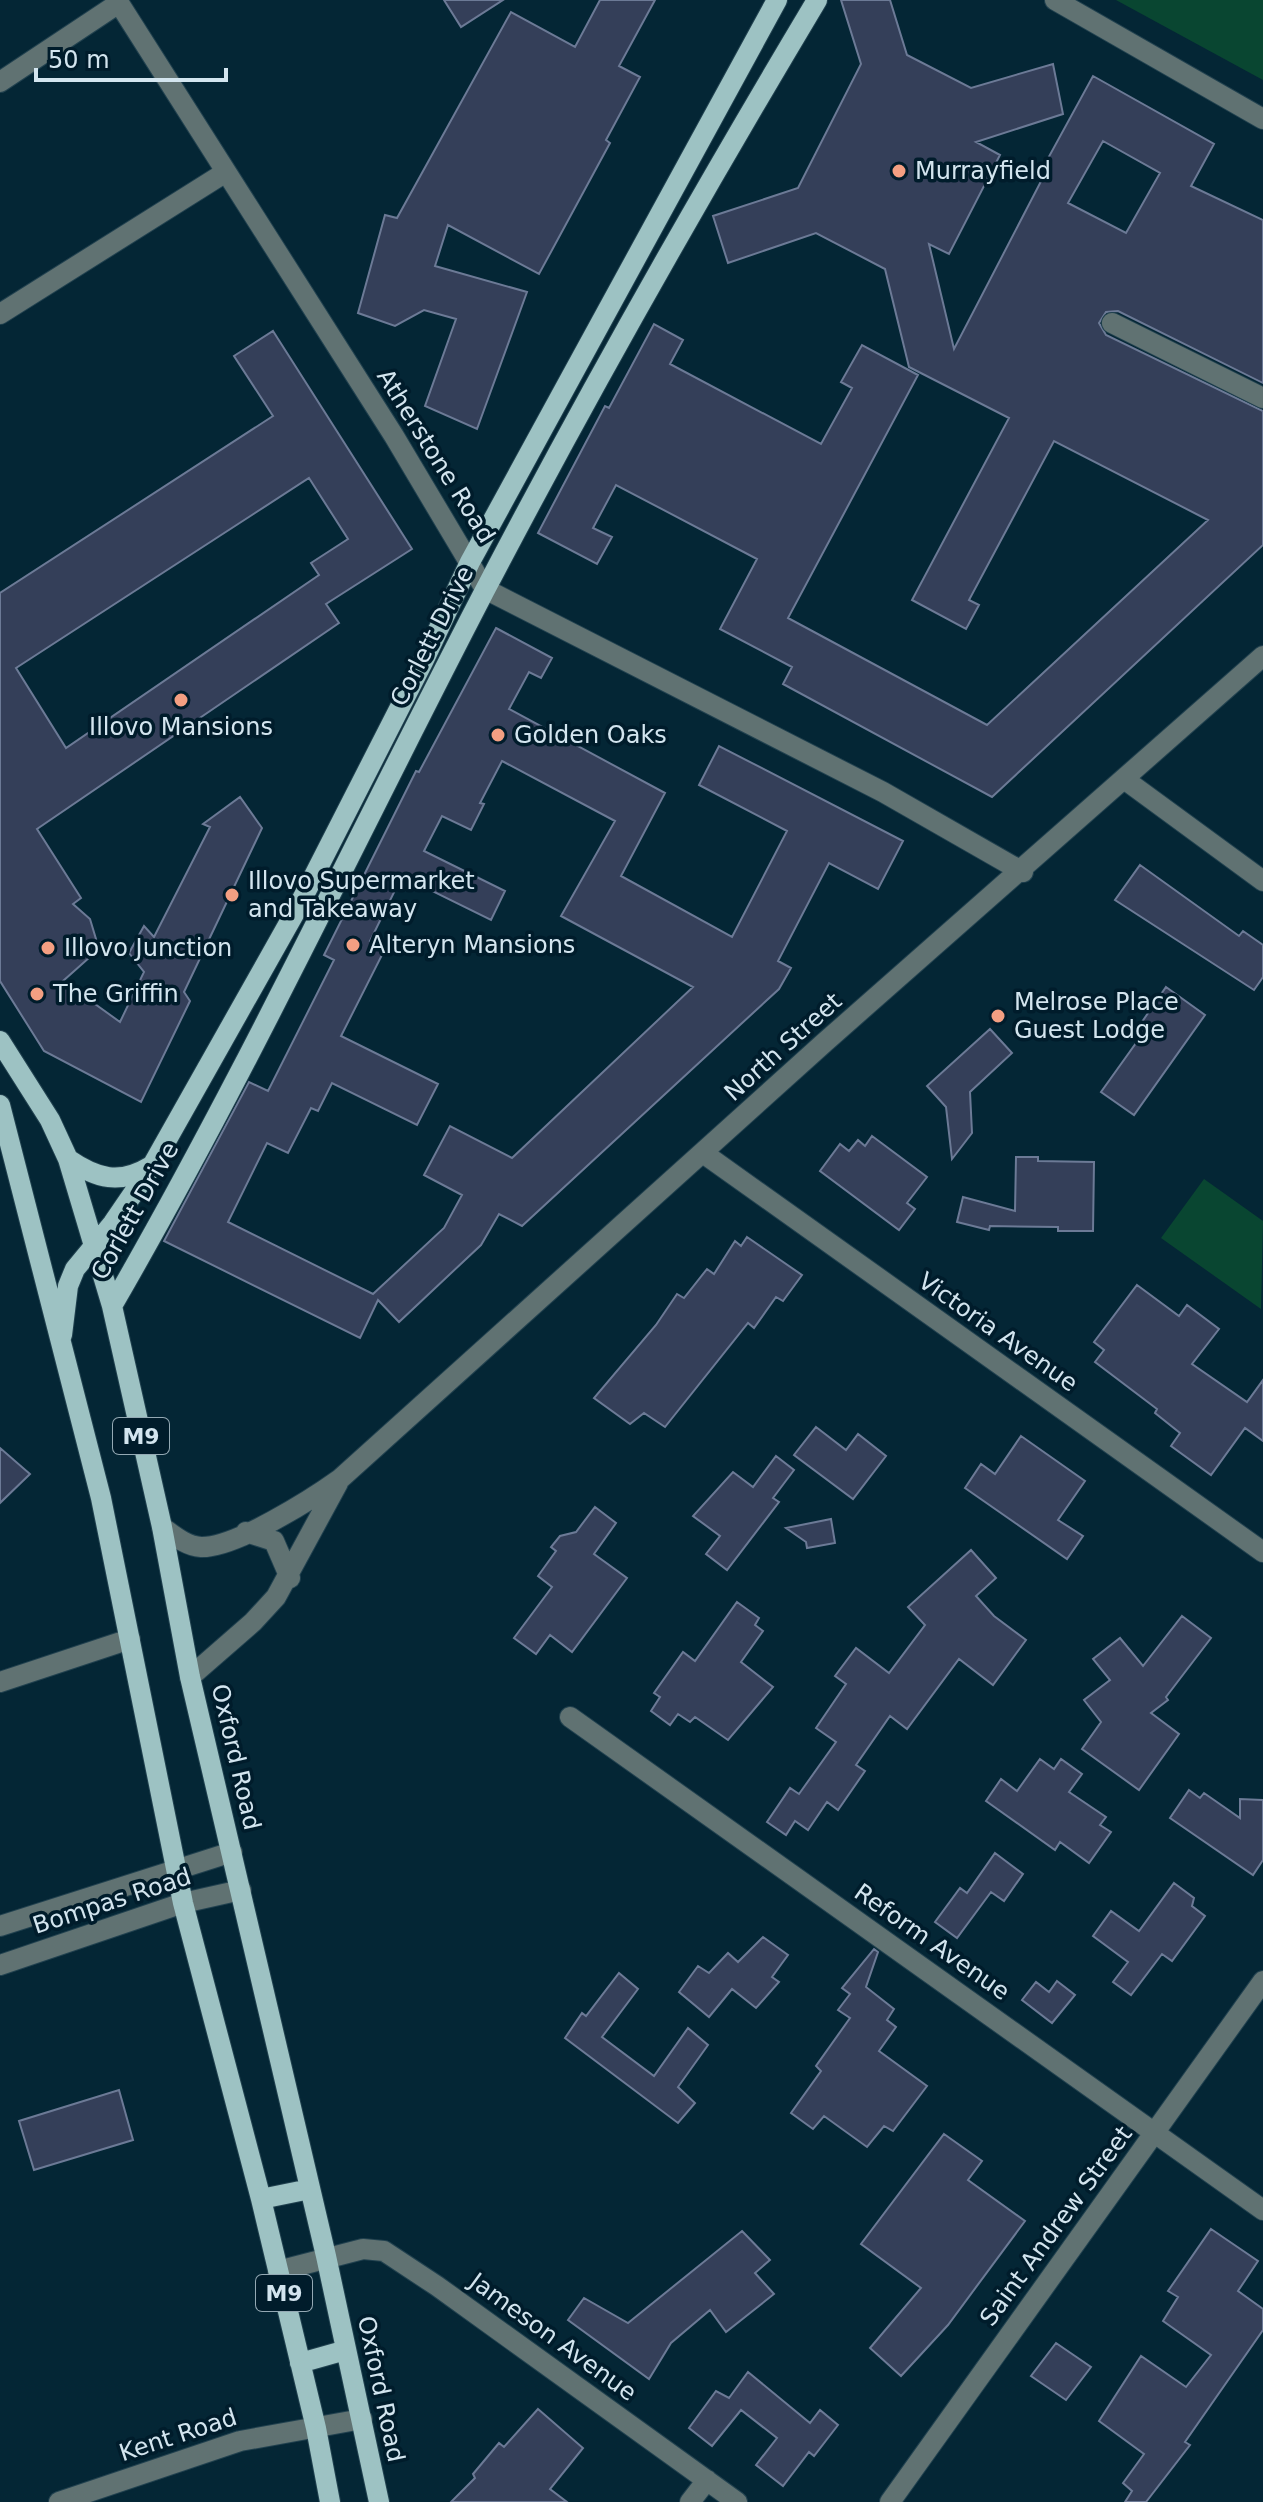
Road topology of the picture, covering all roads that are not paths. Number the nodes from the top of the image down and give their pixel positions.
1 (777, 0) edge
2 (817, 0) edge
3 (1055, 0) edge
4 (118, 1) edge
5 (0, 82) edge
6 (1263, 119) edge
7 (226, 172) junction
8 (0, 314) edge
9 (1112, 323) dead end
10 (1263, 398) edge
11 (470, 562) junction
12 (485, 589) junction
13 (1263, 656) edge
14 (1124, 779) junction
15 (1023, 872) junction
16 (1263, 881) edge
17 (0, 1041) edge
18 (0, 1105) edge
19 (703, 1153) junction
20 (68, 1159) junction
21 (152, 1166) junction
22 (94, 1247) junction
23 (112, 1306) junction
24 (62, 1335) junction
25 (340, 1479) junction
26 (162, 1527) junction
27 (246, 1532) junction
28 (1263, 1552) edge
29 (290, 1578) junction
30 (130, 1639) junction
31 (190, 1677) junction
32 (0, 1682) edge
33 (570, 1717) dead end
34 (232, 1852) junction
35 (176, 1867) junction
36 (241, 1890) junction
37 (183, 1903) junction
38 (0, 1926) edge
39 (0, 1965) edge
40 (1263, 1981) edge
41 (1155, 2132) junction
42 (310, 2189) junction
43 (261, 2199) junction
44 (1263, 2210) edge
45 (326, 2256) junction
46 (278, 2271) junction
47 (346, 2350) junction
48 (300, 2363) junction
49 (362, 2419) junction
50 (316, 2428) junction
51 (707, 2480) junction
52 (59, 2502) edge
53 (330, 2502) edge
54 (379, 2502) edge
55 (690, 2502) edge
56 (737, 2502) edge
57 (890, 2502) edge

1 - 11 main road, Corlett Drive
2 - 12 main road, Corlett Drive
3 - 6 street
4 - 5 street
4 - 7 street, Atherstone Road
7 - 8 street
7 - 11 street, Atherstone Road
9 - 10 street
11 - 12 street, Atherstone Road
11 - 21 main road, Corlett Drive
12 - 15 street
12 - 23 main road, Corlett Drive
13 - 14 street, North Street
14 - 15 street, North Street
14 - 16 street
15 - 19 street, North Street
17 - 20 main road, Oxford Road / M9
18 - 24 main road, M9
19 - 25 street, North Street
19 - 28 street, Victoria Avenue
20 - 21 main road
20 - 22 main road, Oxford Road / M9
21 - 22 main road, Corlett Drive
22 - 23 main road, Oxford Road / M9
22 - 24 main road, Corlett Drive
23 - 26 main road, Oxford Road / M9
24 - 30 main road, M9
25 - 27 street, North Street
25 - 29 street, North Street
26 - 27 street, North Street
26 - 31 main road, Oxford Road / M9
27 - 29 street
29 - 31 street, North Street
30 - 32 street
30 - 35 main road, M9
31 - 34 main road, Oxford Road / M9
33 - 41 street, Reform Avenue
34 - 35 street, Bompas Road
34 - 36 main road, Oxford Road / M9
35 - 37 main road, M9
35 - 38 street, Bompas Road
36 - 37 street, Bompas Road
36 - 42 main road, Oxford Road / M9
37 - 39 street, Bompas Road
37 - 43 main road, M9
40 - 41 street, Saint Andrew Street
41 - 44 street, Reform Avenue
41 - 57 street, Saint Andrew Street
42 - 43 main road
42 - 45 main road, Oxford Road / M9
43 - 46 main road, M9
45 - 46 street, Jameson Avenue
45 - 47 main road, Oxford Road / M9
45 - 51 street, Jameson Avenue
46 - 48 main road, M9
47 - 48 main road
47 - 49 main road, Oxford Road / M9
48 - 50 main road, M9
49 - 50 street, Kent Road
49 - 54 main road, Oxford Road / M9
50 - 52 street, Kent Road
50 - 53 main road, M9
51 - 55 street
51 - 56 street, Jameson Avenue

